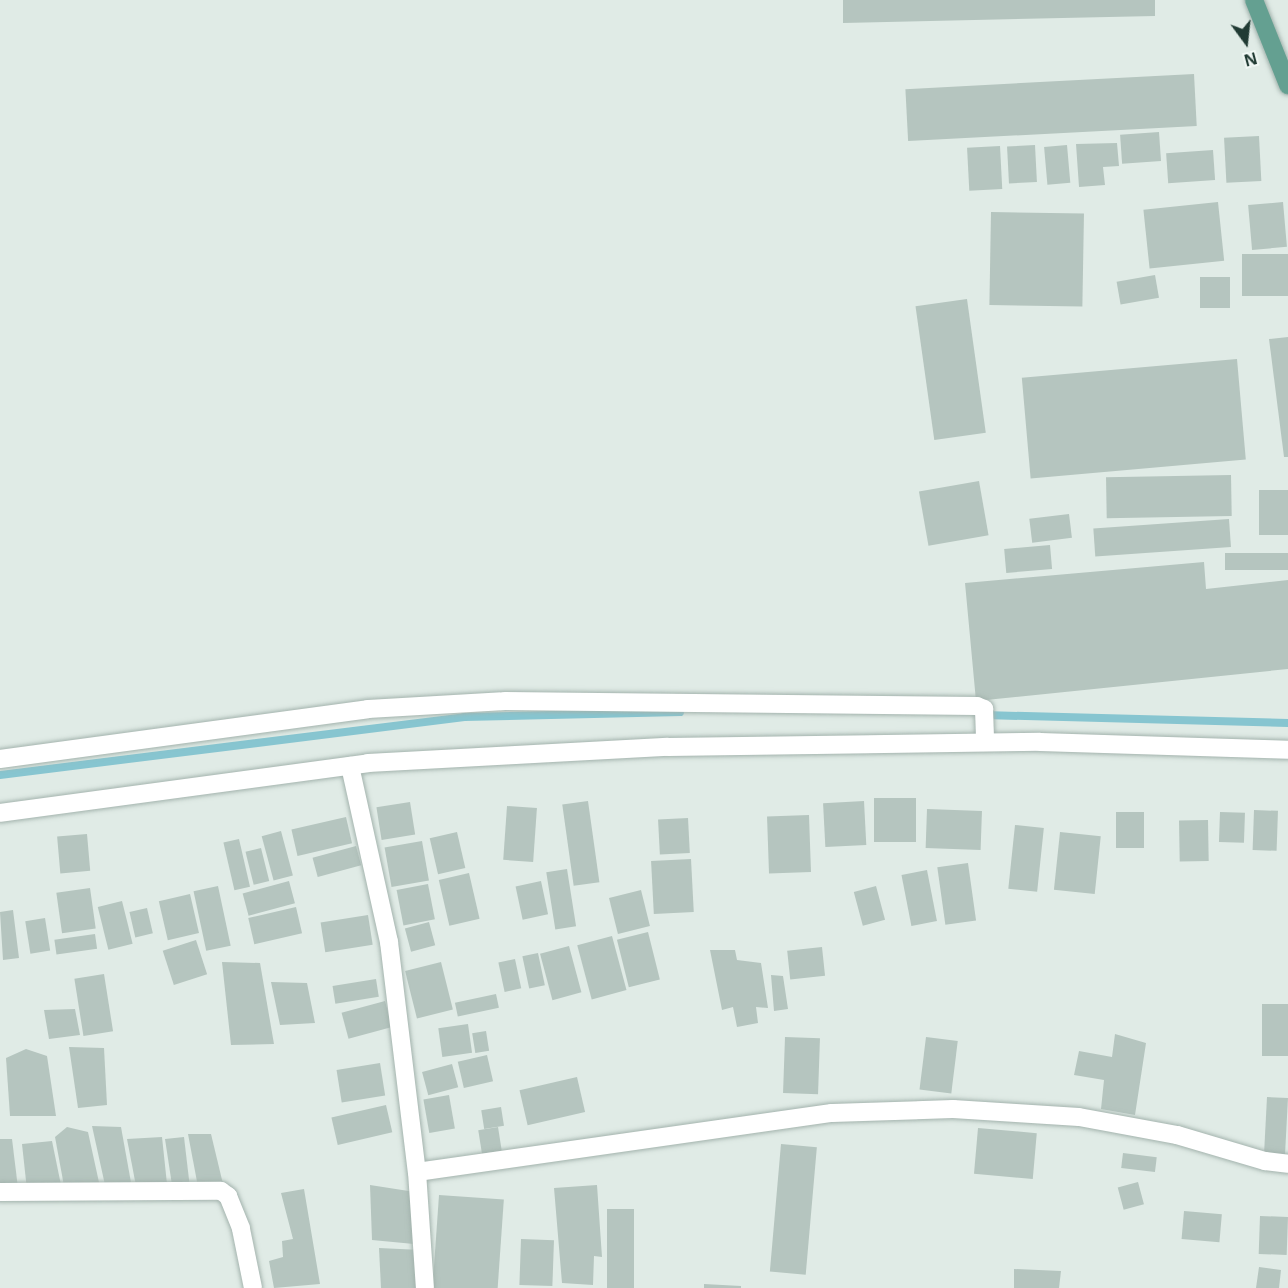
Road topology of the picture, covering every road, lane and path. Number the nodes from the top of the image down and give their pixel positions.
1 (1254, 0) edge
2 (1288, 85) edge
3 (985, 740) junction
4 (1288, 750) edge
5 (0, 759) edge
6 (350, 766) junction
7 (0, 813) edge
8 (1288, 1164) edge
9 (417, 1172) junction
10 (0, 1192) edge
11 (253, 1288) edge
12 (425, 1288) edge

1 - 2 main road
3 - 4 street
3 - 5 street
3 - 6 street
6 - 7 street
6 - 9 street
8 - 9 street
9 - 12 street
10 - 11 street

